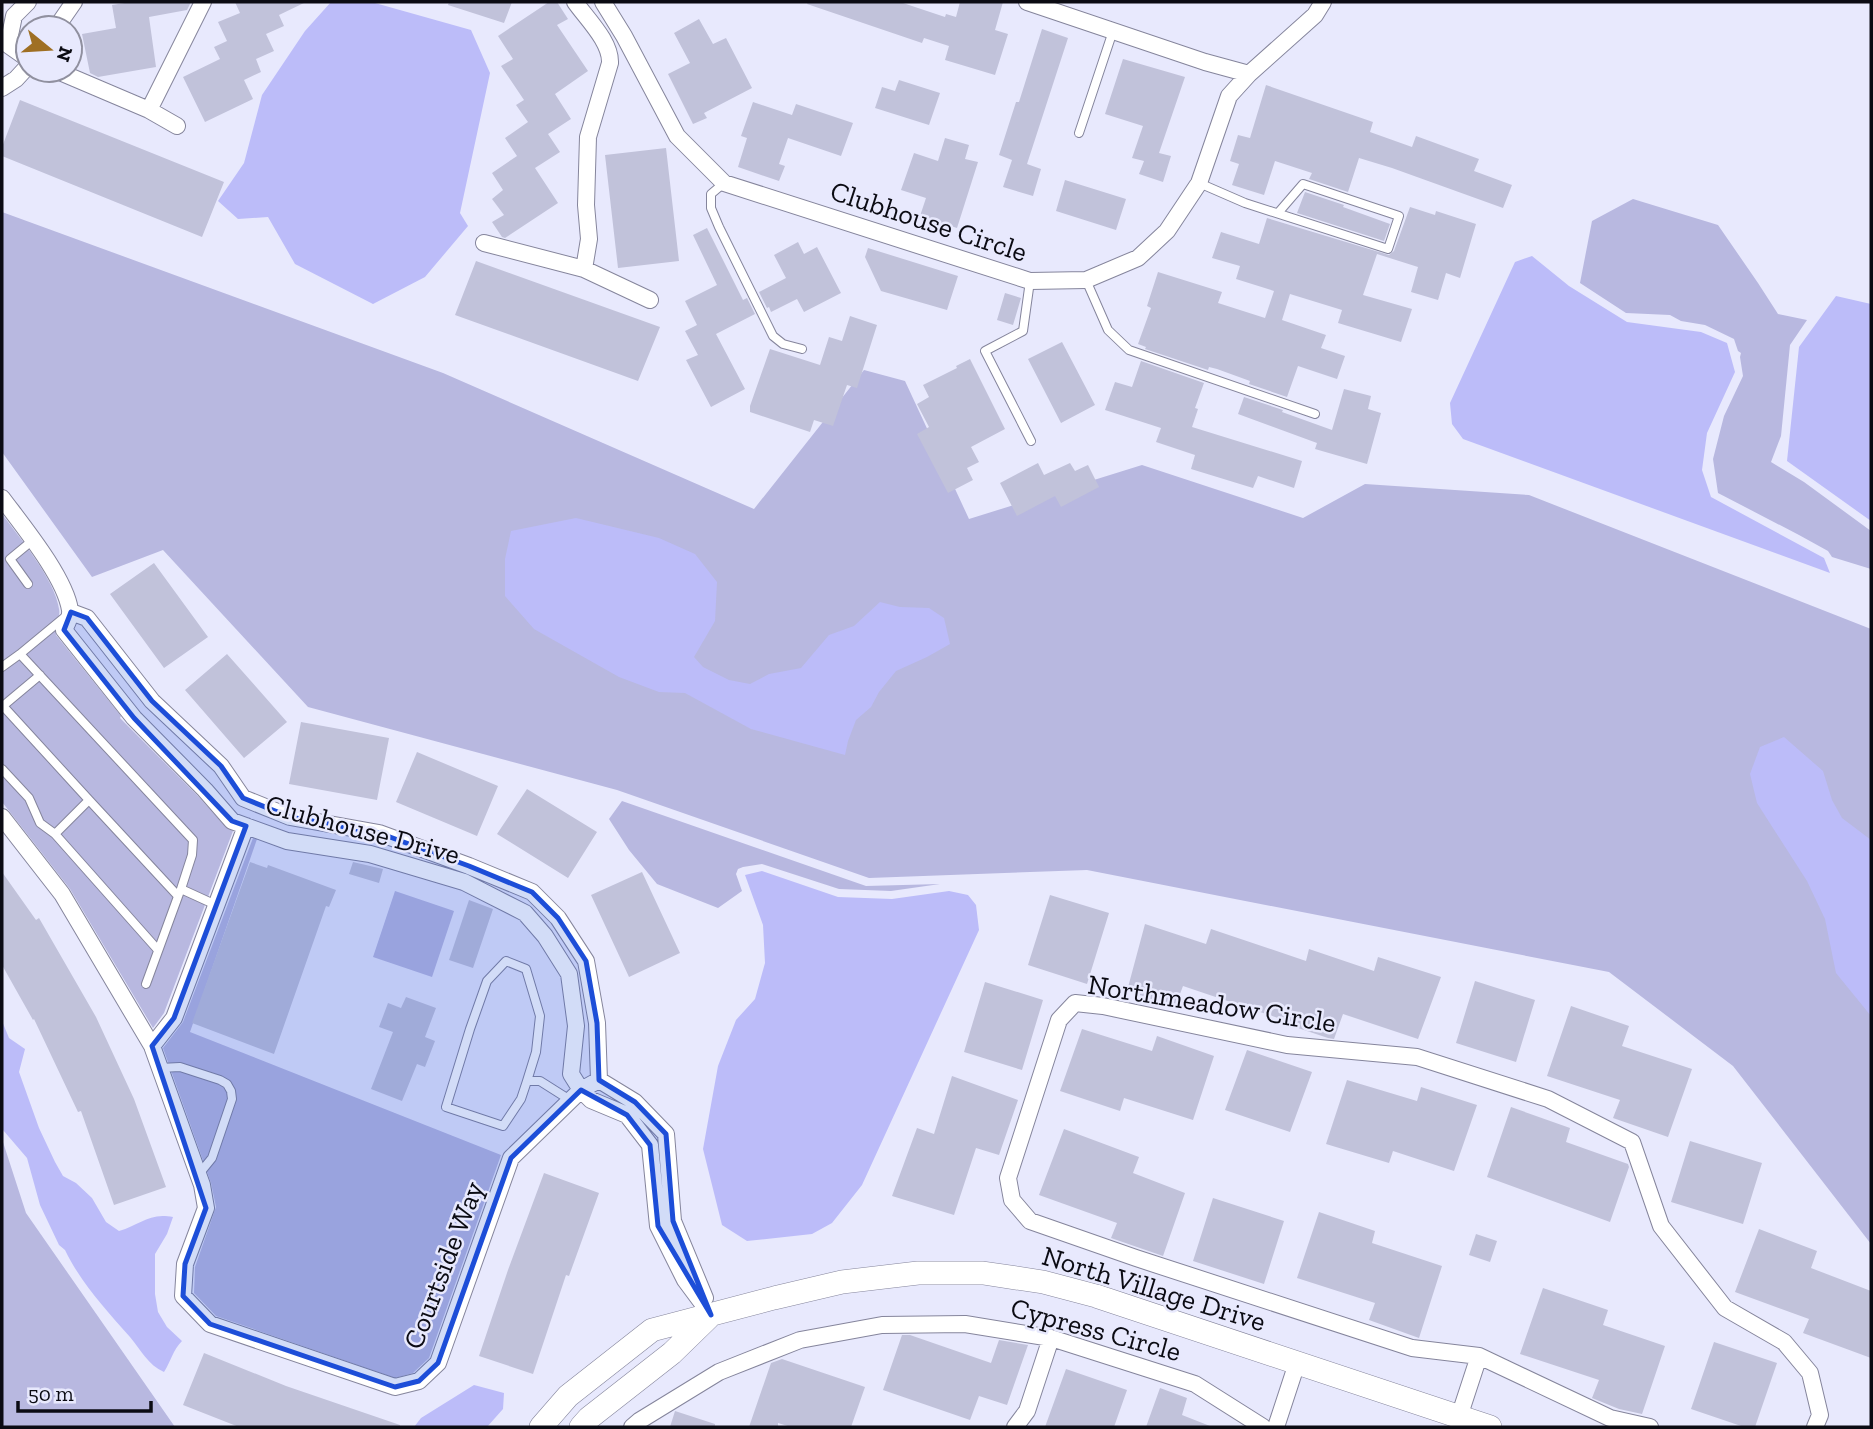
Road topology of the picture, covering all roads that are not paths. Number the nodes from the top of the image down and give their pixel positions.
1 (203, 2) edge
2 (575, 2) edge
3 (603, 2) edge
4 (1027, 2) edge
5 (1324, 2) edge
6 (14, 16) edge
7 (1112, 30) junction
8 (14, 50) edge
9 (1249, 74) junction
10 (84, 82) edge
11 (149, 110) junction
12 (177, 127) dead end
13 (1079, 133) dead end
14 (724, 183) junction
15 (1199, 183) junction
16 (1278, 213) junction
17 (484, 243) dead end
18 (584, 268) junction
19 (1086, 279) junction
20 (1030, 281) junction
21 (650, 300) dead end
22 (802, 349) dead end
23 (1315, 414) dead end
24 (1031, 441) dead end
25 (2, 498) edge
26 (33, 541) junction
27 (28, 584) dead end
28 (71, 612) junction
29 (20, 654) junction
30 (2, 667) edge
31 (40, 675) junction
32 (152, 701) junction
33 (134, 718) junction
34 (2, 769) edge
35 (89, 800) junction
36 (2, 817) edge
37 (246, 826) junction
38 (55, 834) junction
39 (179, 892) junction
40 (216, 905) junction
41 (158, 950) junction
42 (146, 984) dead end
43 (152, 1046) junction
44 (160, 1068) junction
45 (599, 1080) junction
46 (527, 1081) junction
47 (576, 1095) junction
48 (198, 1175) junction
49 (711, 1315) junction
50 (1051, 1338) junction
51 (1479, 1356) junction
52 (1297, 1363) junction
53 (1459, 1417) junction
54 (541, 1427) edge
55 (581, 1427) edge
56 (632, 1427) edge
57 (1015, 1427) edge
58 (1263, 1427) edge
59 (1276, 1427) edge
60 (1490, 1427) edge
61 (1650, 1427) edge
62 (1815, 1427) edge

1 - 11 street
2 - 18 street
3 - 14 street, Clubhouse Circle
4 - 7 street
5 - 9 street, Clubhouse Circle
6 - 8 street
7 - 9 street
7 - 13 lane
9 - 15 street, Clubhouse Circle
10 - 11 street
11 - 12 street
14 - 20 street, Clubhouse Circle
14 - 22 lane
15 - 16 lane
15 - 19 street, Clubhouse Circle
16 - 16 lane
17 - 18 street
18 - 21 street
19 - 20 street, Clubhouse Circle
19 - 23 lane
20 - 24 lane
25 - 26 street, Clubhouse Drive
26 - 27 lane
26 - 28 street, Clubhouse Drive
28 - 29 lane
28 - 32 street, Clubhouse Drive
28 - 33 street, Clubhouse Drive
29 - 30 lane
29 - 31 lane
31 - 35 lane
31 - 39 lane
32 - 33 street
32 - 45 street, Clubhouse Drive
33 - 37 street, Clubhouse Drive
34 - 38 lane
35 - 38 lane
35 - 39 lane
36 - 43 street, Courtside Way
37 - 40 street
37 - 47 street, Clubhouse Drive
38 - 41 lane
39 - 40 lane
39 - 41 lane
40 - 43 street
41 - 42 lane
43 - 44 street, Courtside Way
44 - 48 street, Courtside Way
44 - 48 lane
45 - 47 street, Courtside Way
45 - 49 street
46 - 46 lane
46 - 47 lane
47 - 48 street, Courtside Way
47 - 49 street
49 - 52 street, North Village Drive
49 - 54 street, North Village Drive
49 - 55 street
50 - 56 street, Cypress Circle
50 - 57 street
50 - 58 street, Cypress Circle
51 - 53 street
51 - 61 street, Northmeadow Circle
51 - 62 street, Northmeadow Circle
52 - 53 street, North Village Drive
52 - 59 street
53 - 60 street, North Village Drive

